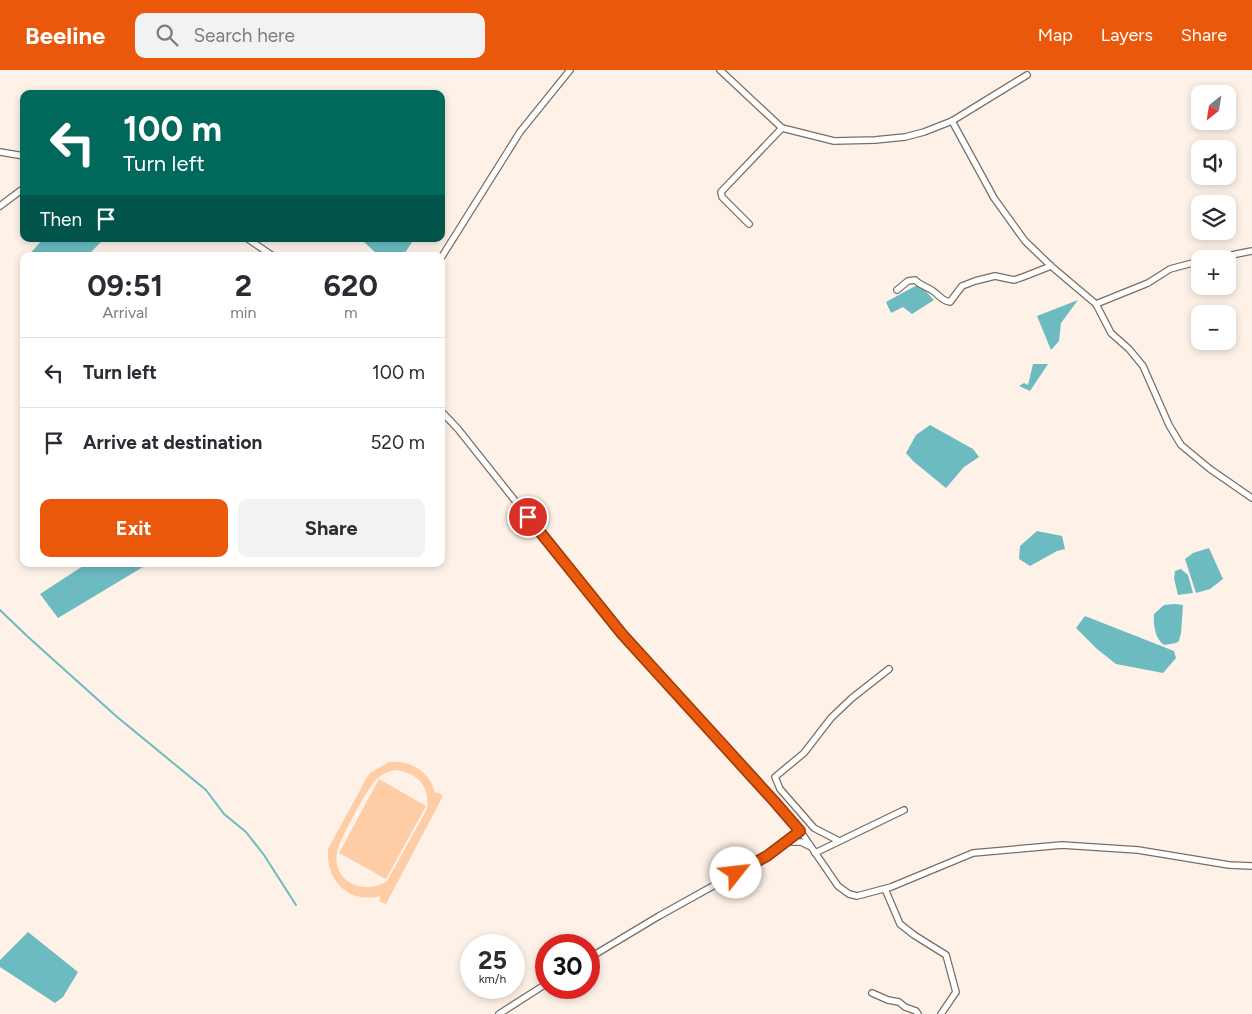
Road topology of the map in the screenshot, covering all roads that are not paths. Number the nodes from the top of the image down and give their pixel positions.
1 (570, 70) edge
2 (720, 70) edge
3 (1027, 75) dead end
4 (952, 121) junction
5 (782, 128) junction
6 (0, 152) edge
7 (20, 155) edge
8 (20, 191) edge
9 (0, 206) edge
10 (749, 224) dead end
11 (252, 242) edge
12 (1252, 251) edge
13 (267, 252) edge
14 (445, 252) edge
15 (1236, 254) edge
16 (1191, 263) edge
17 (1051, 266) junction
18 (897, 290) dead end
19 (1096, 304) junction
20 (445, 415) edge
21 (1252, 498) edge
22 (889, 669) dead end
23 (904, 810) dead end
24 (800, 831) junction
25 (839, 841) junction
26 (781, 845) junction
27 (814, 851) junction
28 (1252, 866) edge
29 (885, 889) junction
30 (600, 951) edge
31 (535, 991) edge
32 (872, 993) dead end
33 (499, 1014) edge
34 (918, 1014) edge
35 (941, 1014) edge

1 - 14 street
2 - 5 street
3 - 4 street
4 - 5 street
4 - 17 street
5 - 10 street
6 - 7 street
8 - 9 street
11 - 13 street
12 - 15 street
16 - 19 street
17 - 18 street
17 - 19 street
19 - 21 street
20 - 24 street
22 - 25 street
23 - 25 street
24 - 26 street
24 - 27 street
25 - 27 street
26 - 27 street
26 - 30 street
27 - 29 street
28 - 29 street
29 - 35 street
31 - 33 street
32 - 34 street

